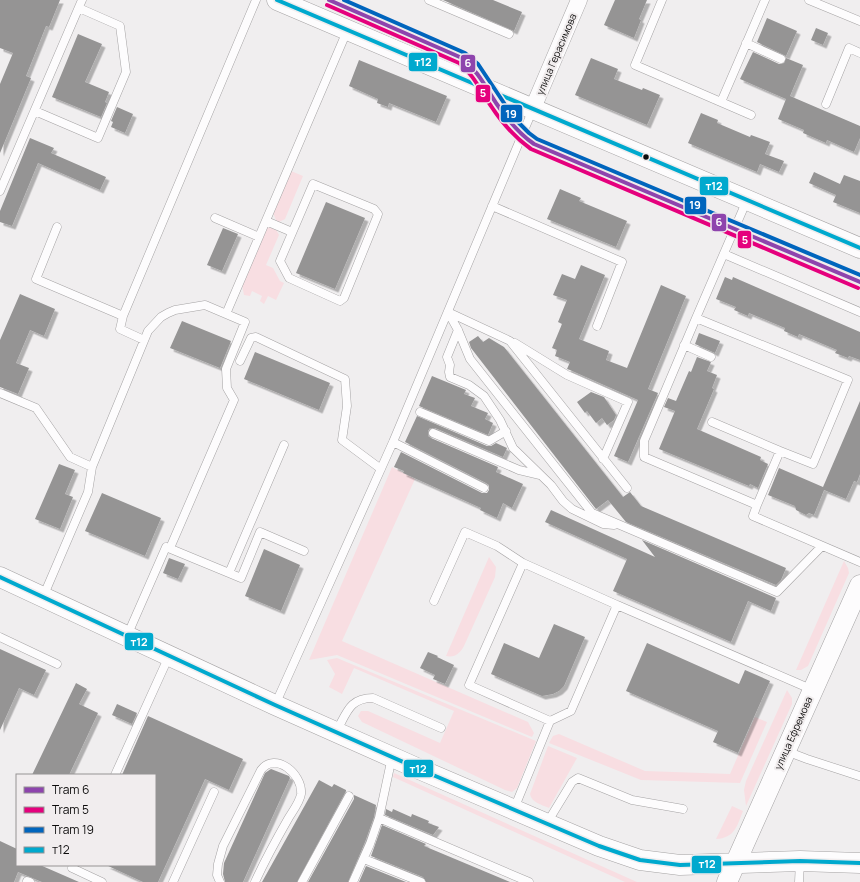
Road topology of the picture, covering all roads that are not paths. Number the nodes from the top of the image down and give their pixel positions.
1 (82, 0) edge
2 (256, 0) edge
3 (277, 0) edge
4 (429, 0) edge
5 (579, 0) edge
6 (662, 0) edge
7 (765, 0) edge
8 (809, 0) edge
9 (79, 8) junction
10 (860, 21) edge
11 (347, 30) junction
12 (509, 34) dead end
13 (746, 44) junction
14 (860, 53) edge
15 (782, 58) dead end
16 (721, 102) junction
17 (826, 104) dead end
18 (533, 108) junction
19 (34, 111) junction
20 (751, 115) dead end
21 (0, 191) edge
22 (747, 200) junction
23 (492, 206) junction
24 (215, 218) dead end
25 (266, 221) junction
26 (57, 227) dead end
27 (292, 232) junction
28 (259, 237) junction
29 (860, 248) edge
30 (724, 254) junction
31 (448, 312) junction
32 (860, 312) edge
33 (226, 314) junction
34 (123, 316) junction
35 (696, 318) junction
36 (597, 326) dead end
37 (458, 330) junction
38 (144, 340) junction
39 (510, 341) junction
40 (684, 345) junction
41 (711, 356) dead end
42 (240, 362) dead end
43 (0, 393) edge
44 (420, 412) dead end
45 (712, 422) dead end
46 (506, 431) junction
47 (433, 433) dead end
48 (393, 442) junction
49 (284, 445) dead end
50 (780, 451) junction
51 (603, 459) junction
52 (92, 467) junction
53 (381, 469) junction
54 (541, 476) junction
55 (484, 488) dead end
56 (627, 488) dead end
57 (757, 505) junction
58 (623, 526) junction
59 (822, 546) junction
60 (170, 548) junction
61 (304, 551) dead end
62 (860, 562) edge
63 (523, 563) junction
64 (229, 573) junction
65 (0, 577) edge
66 (860, 585) edge
67 (43, 597) junction
68 (434, 601) dead end
69 (617, 606) junction
70 (127, 636) junction
71 (0, 637) edge
72 (169, 655) junction
73 (57, 664) dead end
74 (813, 690) junction
75 (275, 705) junction
76 (550, 722) junction
77 (441, 728) dead end
78 (336, 732) junction
79 (786, 750) junction
80 (392, 757) junction
81 (115, 774) edge
82 (859, 776) edge
83 (214, 792) dead end
84 (349, 796) dead end
85 (683, 809) dead end
86 (514, 810) junction
87 (379, 818) junction
88 (547, 824) junction
89 (364, 858) junction
90 (800, 861) junction
91 (736, 862) junction
92 (860, 863) edge
93 (73, 866) edge
94 (102, 882) edge
95 (173, 882) edge
96 (220, 882) edge
97 (255, 882) edge
98 (302, 882) edge
99 (353, 882) edge
100 (421, 882) edge
101 (529, 882) edge
102 (727, 882) edge
103 (799, 882) edge

1 - 9 lane
2 - 34 lane
3 - 11 street
4 - 12 lane
5 - 18 street, улица Герасимова
6 - 16 lane
7 - 13 lane
8 - 10 lane
9 - 19 lane
9 - 19 lane
11 - 18 street
11 - 25 lane
13 - 15 lane
13 - 16 lane
14 - 17 lane
16 - 20 lane
18 - 22 street
18 - 23 lane
19 - 21 lane
22 - 29 street
22 - 30 lane
23 - 31 lane
23 - 36 lane
24 - 28 lane
25 - 27 lane
25 - 28 lane
26 - 34 lane
27 - 27 lane
28 - 33 lane
30 - 32 lane
30 - 35 lane
31 - 37 lane
31 - 39 lane
31 - 48 lane
33 - 38 lane
33 - 60 lane
34 - 38 lane
35 - 40 lane
35 - 50 lane
37 - 46 lane
37 - 58 lane
38 - 52 lane
39 - 51 lane
39 - 51 lane
40 - 41 lane
40 - 57 lane
42 - 53 lane
43 - 52 lane
44 - 46 lane
45 - 50 lane
46 - 54 lane
47 - 54 lane
48 - 53 lane
48 - 55 lane
49 - 64 lane
50 - 57 lane
51 - 56 lane
52 - 67 lane
53 - 75 lane
54 - 58 lane
57 - 59 lane
58 - 59 lane
59 - 62 lane
60 - 64 lane
60 - 70 lane
61 - 64 lane
63 - 68 lane
63 - 69 lane
63 - 76 lane
65 - 67 street
66 - 74 street, улица Ефремова
67 - 70 street
69 - 74 lane
69 - 76 lane
70 - 72 street
71 - 73 lane
72 - 75 street
72 - 81 lane
74 - 79 street, улица Ефремова
75 - 78 street
76 - 86 lane
77 - 78 lane
78 - 80 street
79 - 82 lane
79 - 91 street, улица Ефремова
80 - 86 street
80 - 87 lane
83 - 95 lane
84 - 98 lane
85 - 88 lane
86 - 88 street
87 - 89 lane
87 - 101 lane
88 - 91 street
89 - 99 lane
89 - 100 lane
90 - 91 street
90 - 92 street
90 - 103 lane
91 - 102 street, улица Ефремова
93 - 94 lane
96 - 97 lane

